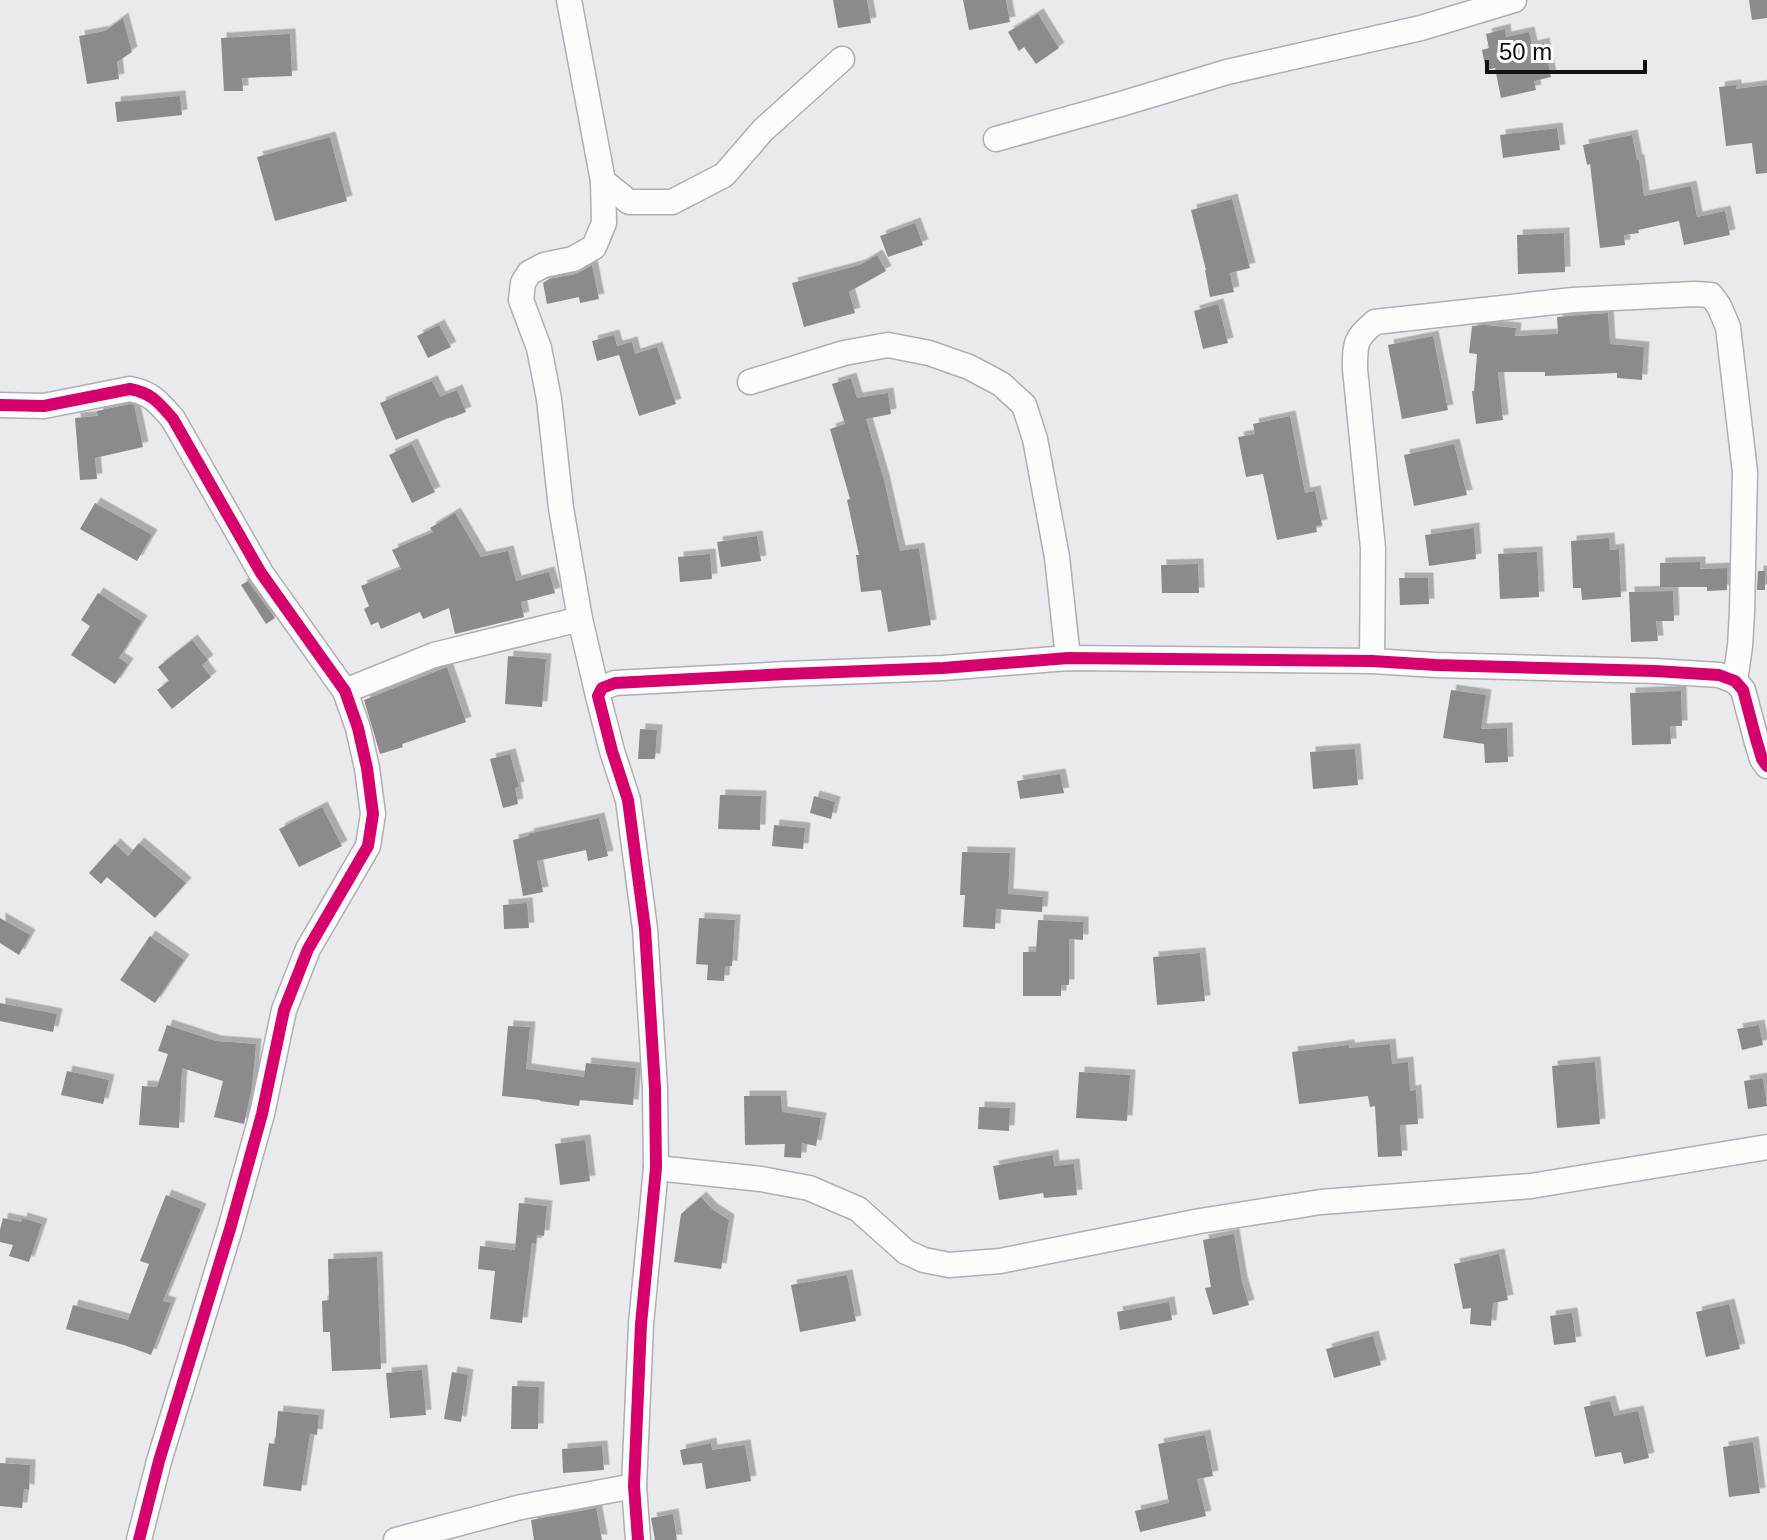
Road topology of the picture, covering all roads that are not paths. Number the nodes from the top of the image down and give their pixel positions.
1 (569, 0) edge
2 (1514, 0) edge
3 (842, 59) dead end
4 (996, 139) dead end
5 (603, 181) junction
6 (750, 382) dead end
7 (0, 405) edge
8 (580, 619) junction
9 (1068, 658) junction
10 (1372, 661) junction
11 (1735, 681) junction
12 (345, 691) junction
13 (598, 696) junction
14 (1767, 766) edge
15 (1767, 1147) edge
16 (656, 1168) junction
17 (634, 1486) junction
18 (139, 1540) edge
19 (396, 1540) edge
20 (638, 1540) edge

1 - 5 street
2 - 4 street
3 - 5 street
5 - 8 street
6 - 9 street
7 - 12 street
8 - 12 street
8 - 13 street
9 - 10 street
9 - 13 street
10 - 11 street
10 - 11 street
11 - 14 street
12 - 18 street
13 - 16 street
15 - 16 street
16 - 17 street
17 - 19 street
17 - 20 street

